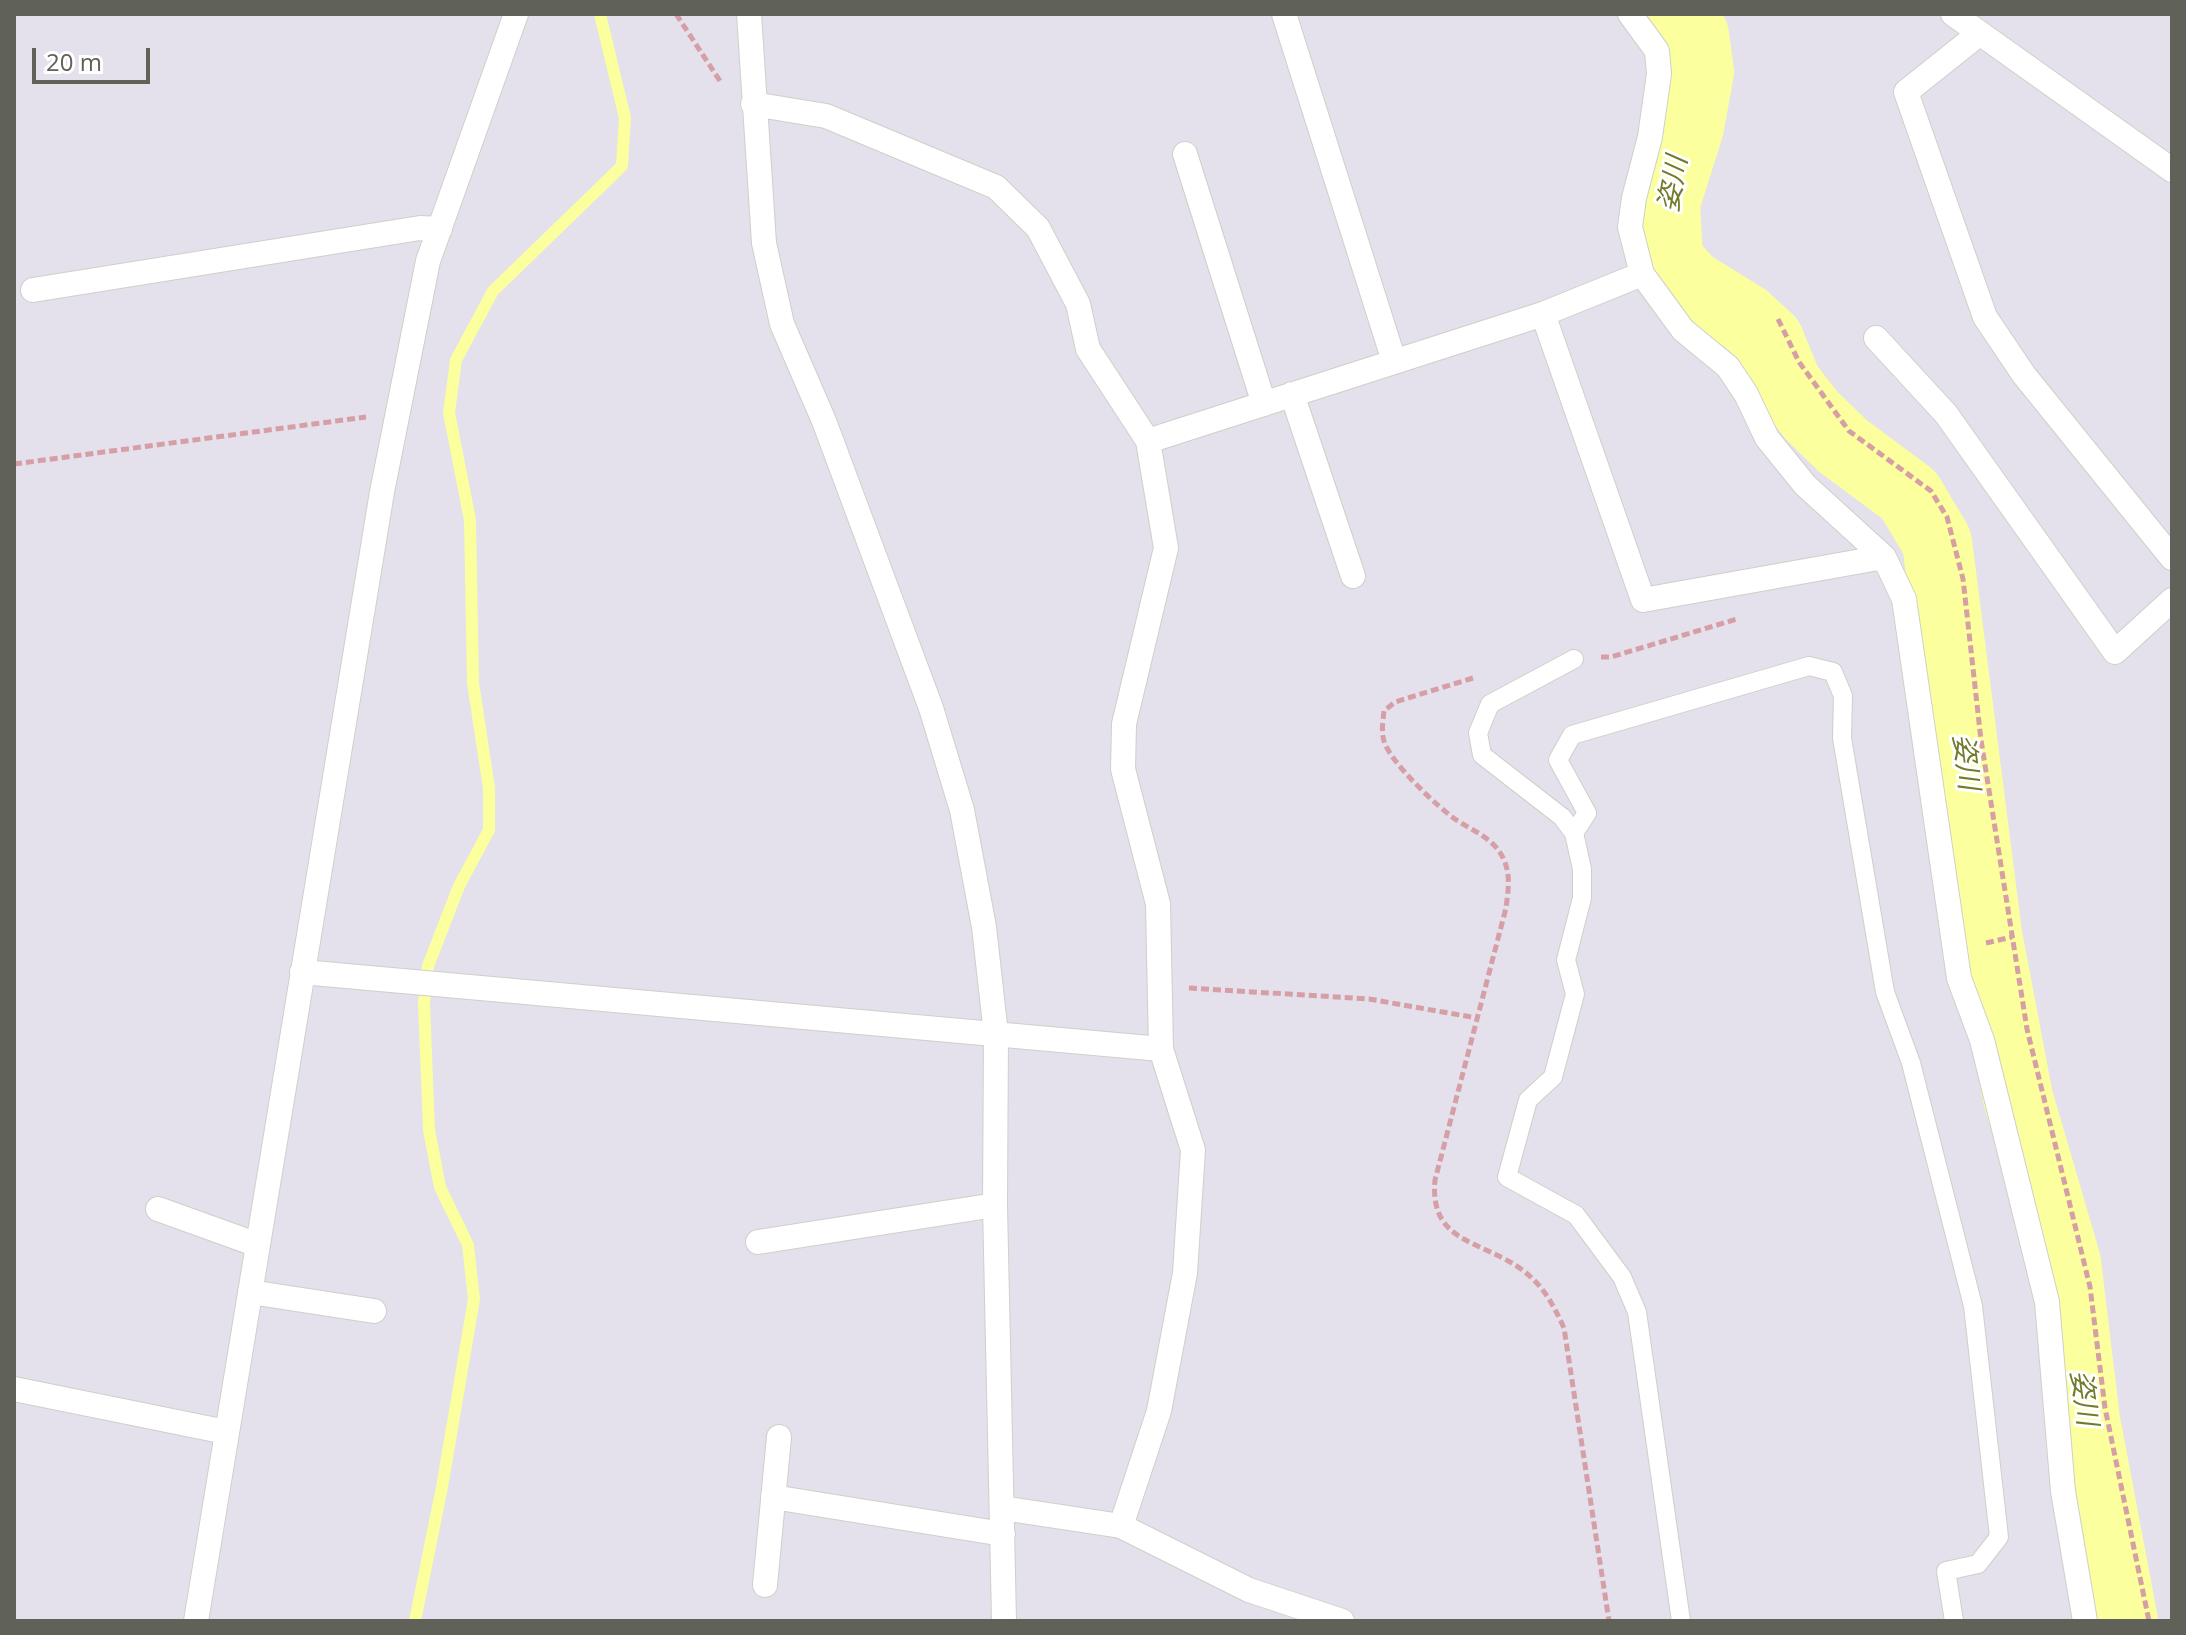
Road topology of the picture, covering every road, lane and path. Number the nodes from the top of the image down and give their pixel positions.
1 (516, 14) edge
2 (676, 14) edge
3 (749, 14) edge
4 (1284, 14) edge
5 (1630, 14) edge
6 (1953, 14) edge
7 (1980, 33) junction
8 (753, 104) junction
9 (1185, 154) dead end
10 (2172, 170) edge
11 (440, 229) junction
12 (1642, 274) junction
13 (33, 290) dead end
14 (1543, 314) junction
15 (1876, 338) dead end
16 (1394, 361) junction
17 (1292, 394) junction
18 (1264, 404) junction
19 (397, 419) junction
20 (1148, 441) junction
21 (14, 464) edge
22 (1884, 557) junction
23 (2172, 558) edge
24 (1353, 576) dead end
25 (2171, 604) edge
26 (1574, 659) dead end
27 (1574, 833) junction
28 (2012, 937) dead end
29 (302, 972) junction
30 (1160, 985) junction
31 (1477, 1018) dead end
32 (996, 1034) junction
33 (1161, 1049) junction
34 (995, 1205) junction
35 (158, 1209) dead end
36 (758, 1242) dead end
37 (258, 1245) junction
38 (250, 1292) junction
39 (374, 1311) dead end
40 (14, 1389) edge
41 (226, 1432) junction
42 (779, 1437) dead end
43 (773, 1497) junction
44 (1002, 1508) junction
45 (1121, 1526) junction
46 (1003, 1534) junction
47 (765, 1585) dead end
48 (196, 1621) edge
49 (1004, 1621) edge
50 (1342, 1621) edge
51 (1681, 1621) edge
52 (1954, 1621) edge
53 (2085, 1621) edge
54 (2149, 1621) edge

1 - 11 street
2 - 8 path
3 - 8 street
4 - 16 street
5 - 12 street
6 - 7 street
7 - 10 street
7 - 23 street
8 - 20 street
8 - 32 street
9 - 18 street
11 - 13 street
11 - 19 street
12 - 14 street
12 - 22 street
14 - 16 street
14 - 22 street
15 - 25 street
16 - 17 street
17 - 18 street
17 - 24 street
18 - 20 street
19 - 21 path
19 - 29 street
20 - 30 street
22 - 53 street
26 - 27 lane
27 - 51 lane
27 - 52 lane
28 - 54 path
29 - 32 street
29 - 37 street
30 - 31 path
30 - 33 street
32 - 33 street
32 - 34 street
33 - 45 street
34 - 36 street
34 - 44 street
35 - 37 street
37 - 38 street
38 - 39 street
38 - 41 street
40 - 41 street
41 - 48 street
42 - 43 street
43 - 46 street
43 - 47 street
44 - 45 street
44 - 46 street
45 - 50 street
46 - 49 street

